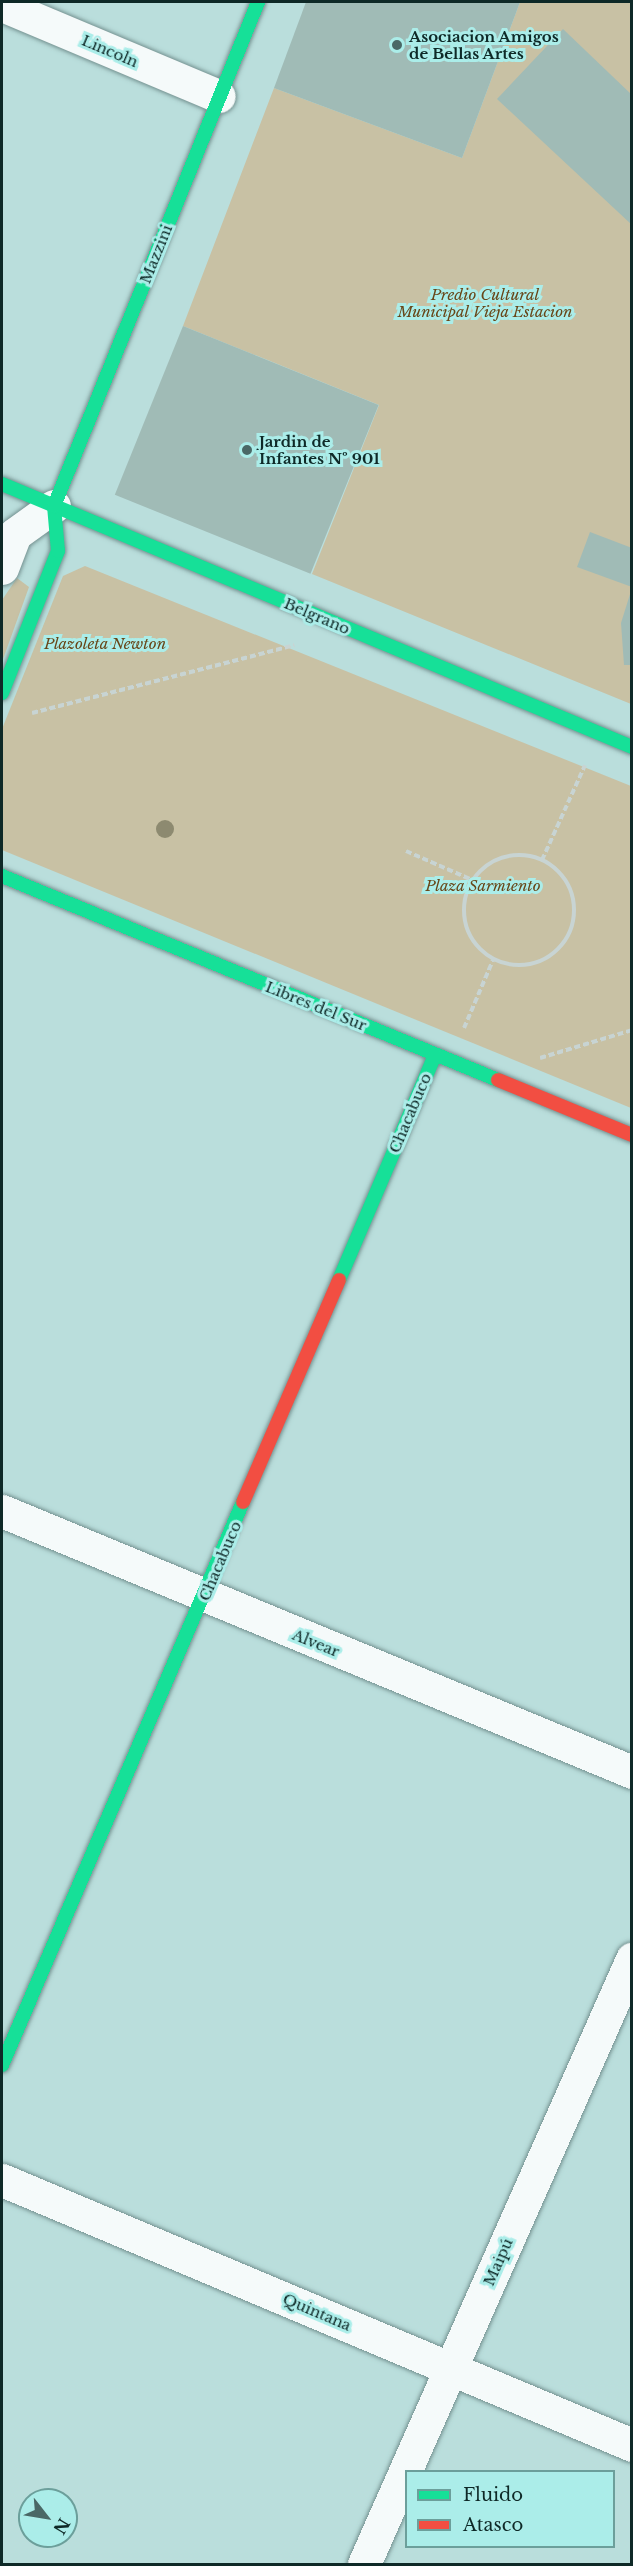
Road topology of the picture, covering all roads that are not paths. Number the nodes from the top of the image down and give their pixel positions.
1 (258, 2) edge
2 (2, 5) edge
3 (219, 96) junction
4 (2, 484) edge
5 (54, 506) junction
6 (2, 568) edge
7 (2, 693) edge
8 (632, 747) edge
9 (2, 876) edge
10 (435, 1054) junction
11 (632, 1135) edge
12 (2, 1511) edge
13 (205, 1598) junction
14 (632, 1772) edge
15 (632, 1959) edge
16 (2, 2065) edge
17 (2, 2181) edge
18 (451, 2368) junction
19 (632, 2445) edge
20 (406, 2470) edge
21 (405, 2472) edge
22 (364, 2565) edge

1 - 3 street, Mazzini
2 - 3 street, Lincoln
3 - 5 street, Mazzini
4 - 5 street, Belgrano
5 - 6 street
5 - 7 street, Mazzini
5 - 8 street, Belgrano
9 - 10 street, Libres del Sur
10 - 11 street, Libres del Sur
10 - 13 street, Chacabuco
12 - 13 street, Alvear
13 - 14 street, Alvear
13 - 16 street, Chacabuco
15 - 18 street, Maipú
17 - 18 street, Quintana
18 - 19 street, Quintana
18 - 20 street, Maipú
21 - 22 street, Maipú

